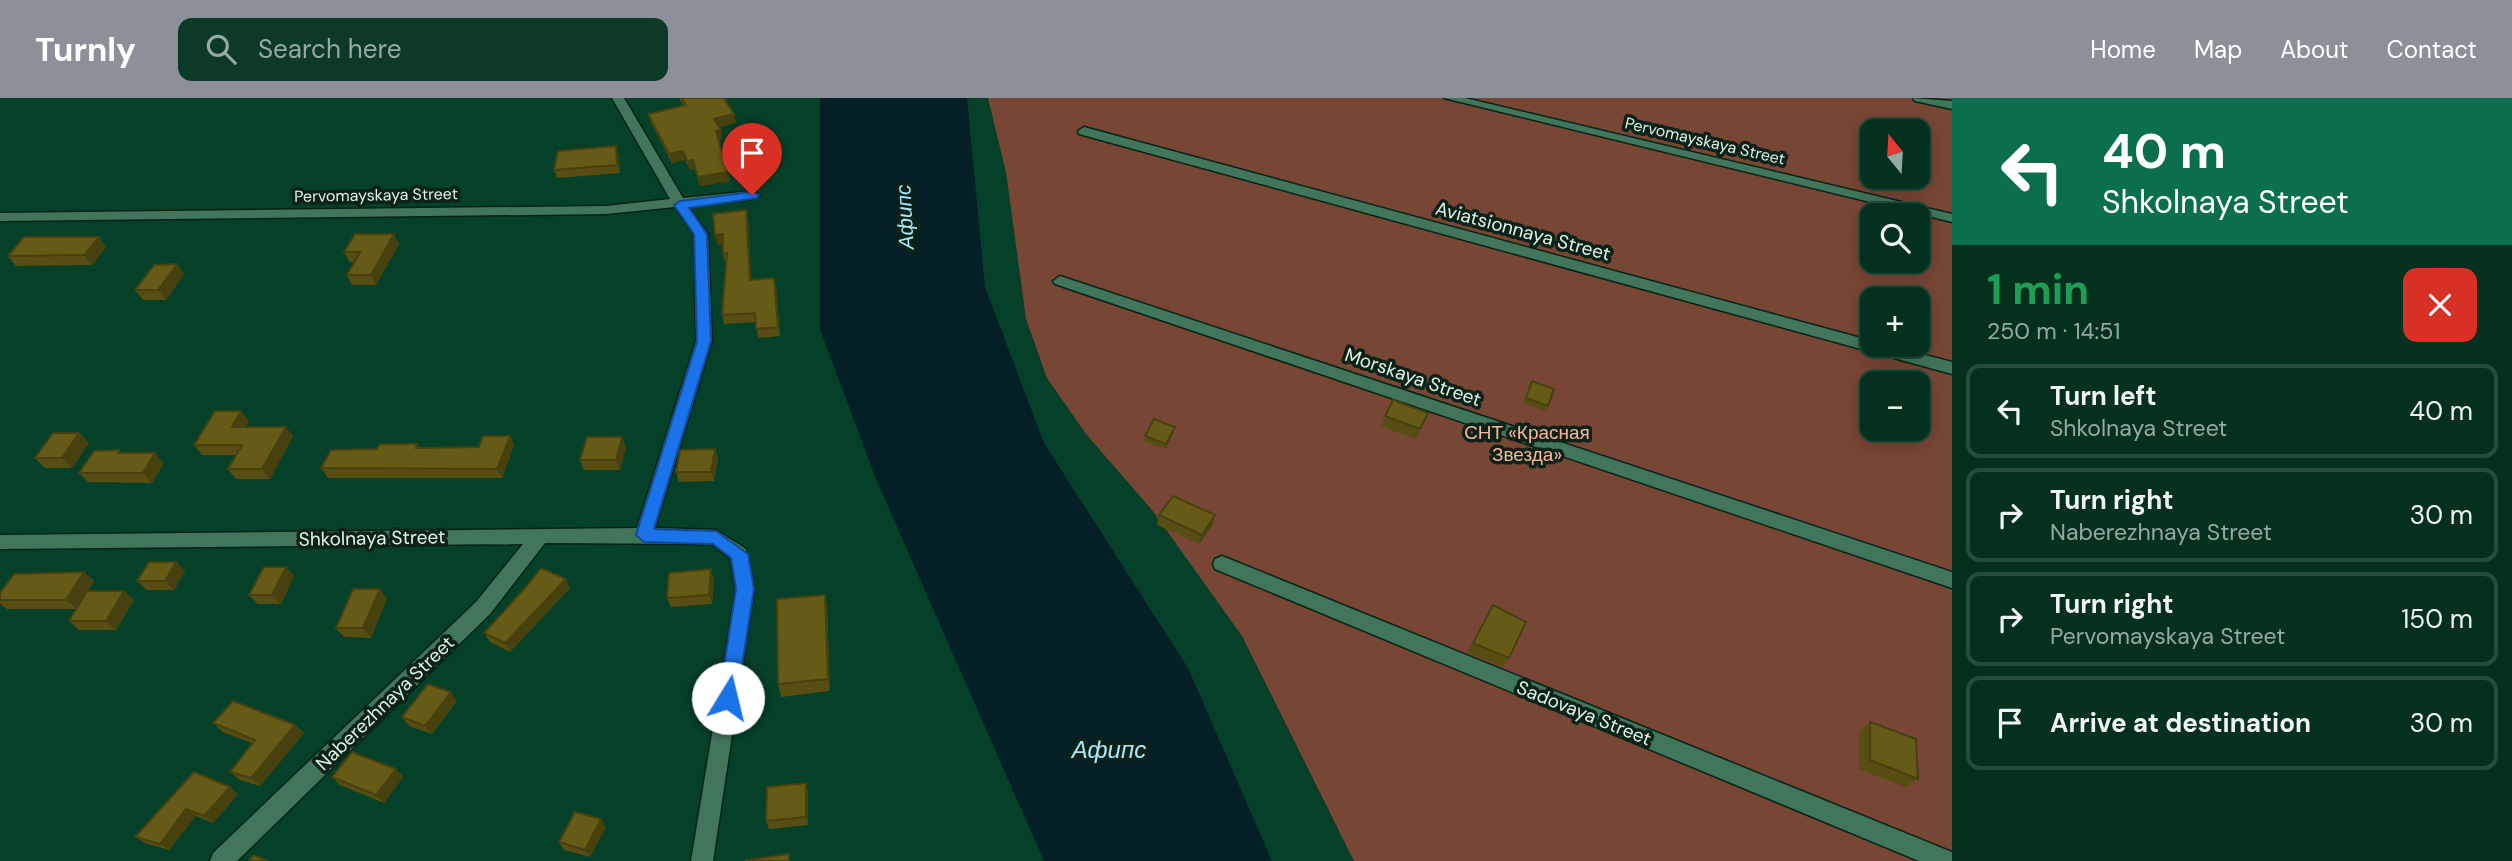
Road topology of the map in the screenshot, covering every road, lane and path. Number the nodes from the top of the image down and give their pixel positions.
1 (618, 98) edge
2 (1450, 98) edge
3 (1919, 98) edge
4 (1952, 105) edge
5 (1084, 131) dead end
6 (752, 195) dead end
7 (680, 205) junction
8 (0, 217) edge
9 (1952, 218) edge
10 (1060, 281) dead end
11 (1952, 368) edge
12 (644, 535) junction
13 (540, 536) junction
14 (0, 542) edge
15 (1222, 564) dead end
16 (1952, 580) edge
17 (221, 861) edge
18 (702, 861) edge
19 (1945, 861) edge

1 - 7 street
2 - 9 street, Pervomayskaya Street
3 - 4 street
5 - 11 street, Aviatsionnaya Street
6 - 7 street, Pervomayskaya Street
7 - 8 street, Pervomayskaya Street
7 - 12 street
10 - 16 street, Morskaya Street
12 - 13 street, Shkolnaya Street
12 - 18 street, Shkolnaya Street
13 - 14 street, Shkolnaya Street
13 - 17 street, Naberezhnaya Street
15 - 19 street, Sadovaya Street

